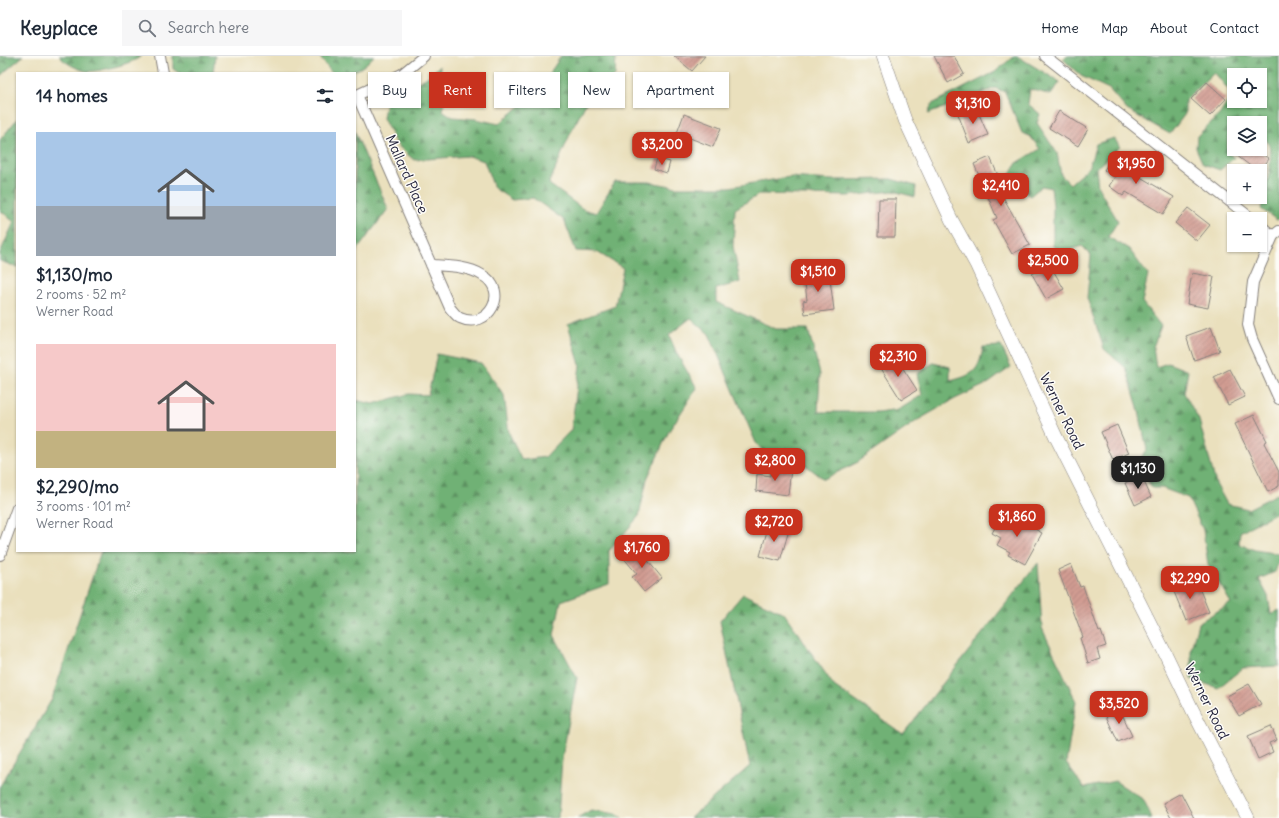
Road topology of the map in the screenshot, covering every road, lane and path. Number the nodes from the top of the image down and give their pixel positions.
1 (160, 56) edge
2 (424, 56) edge
3 (883, 56) edge
4 (1045, 56) edge
5 (162, 72) edge
6 (356, 96) edge
7 (1243, 212) edge
8 (1267, 228) edge
9 (1276, 233) edge
10 (431, 265) junction
11 (1279, 398) edge
12 (16, 511) edge
13 (0, 555) edge
14 (1248, 818) edge

1 - 5 street
2 - 6 street
3 - 14 street, Werner Road
4 - 7 street
6 - 10 street, Mallard Place
8 - 9 street
9 - 11 street
10 - 10 street, Mallard Place
12 - 13 street

